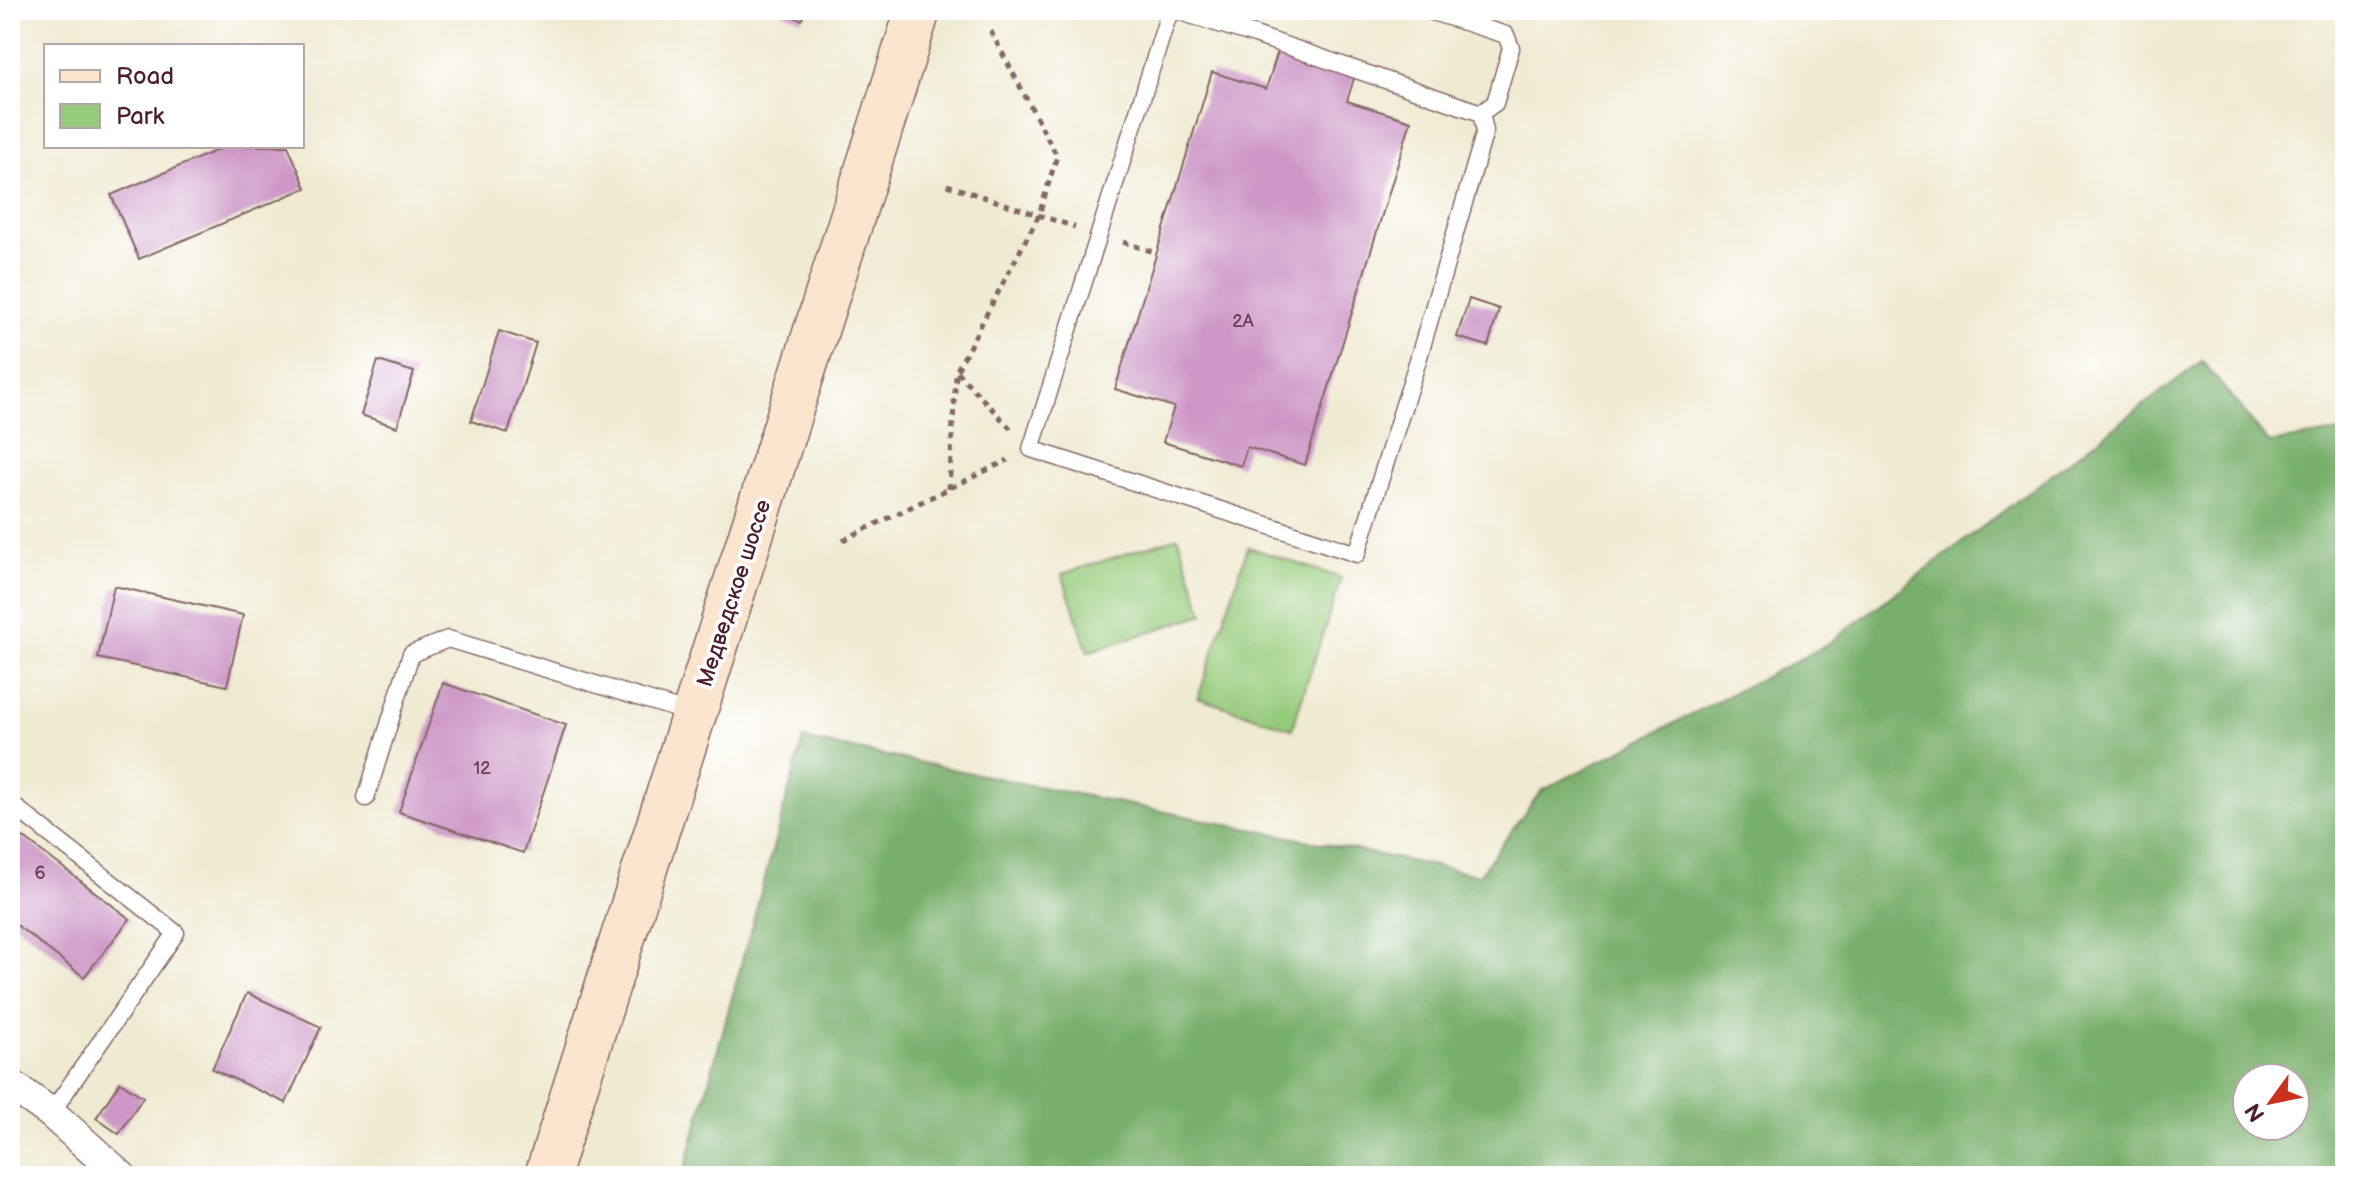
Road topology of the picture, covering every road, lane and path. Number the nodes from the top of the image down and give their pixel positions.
1 (918, 10) edge
2 (1172, 10) edge
3 (1426, 10) edge
4 (989, 28) dead end
5 (1481, 113) junction
6 (947, 185) dead end
7 (1039, 215) junction
8 (1098, 234) junction
9 (1157, 253) dead end
10 (956, 372) junction
11 (1031, 449) junction
12 (949, 489) junction
13 (843, 540) dead end
14 (694, 715) junction
15 (366, 798) dead end
16 (10, 803) edge
17 (10, 1084) edge
18 (51, 1113) junction
19 (121, 1176) edge
20 (547, 1176) edge

1 - 14 main road, Медведское шоссе
2 - 5 lane
2 - 8 lane
3 - 5 lane
4 - 7 path
5 - 11 lane
6 - 7 path
7 - 8 path
7 - 10 path
8 - 9 path
8 - 11 lane
10 - 11 path
10 - 12 path
11 - 12 path
12 - 13 path
14 - 15 lane
14 - 20 main road, Медведское шоссе
16 - 18 lane
17 - 18 street
18 - 19 street

